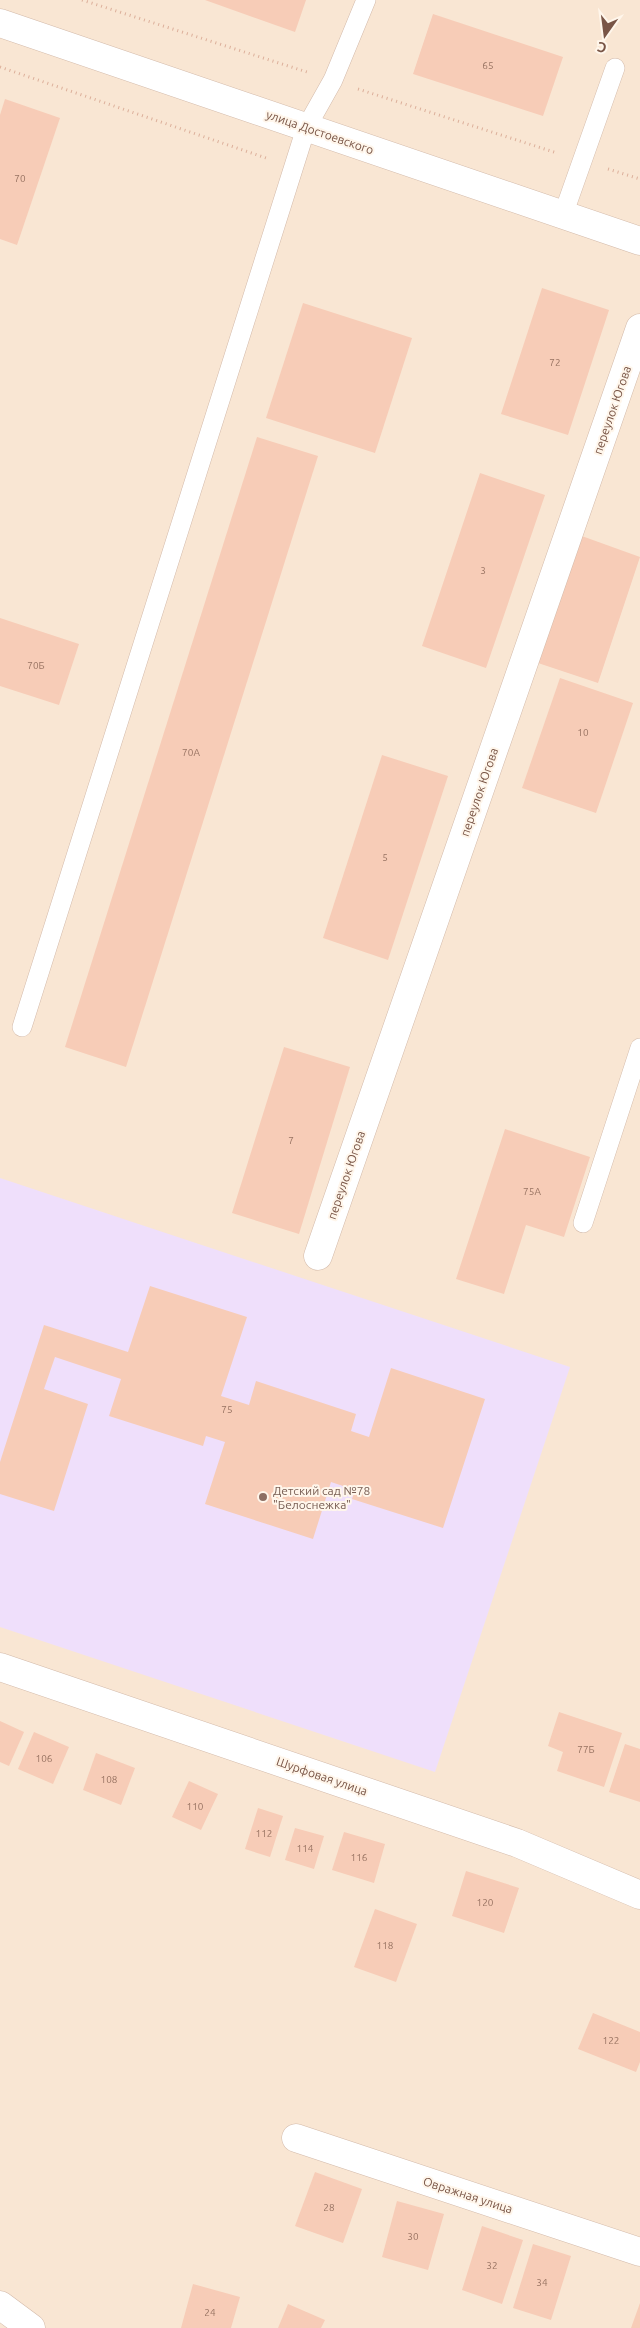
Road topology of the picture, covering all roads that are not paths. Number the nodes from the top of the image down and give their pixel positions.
1 (366, 0) edge
2 (0, 23) edge
3 (615, 68) dead end
4 (306, 128) junction
5 (562, 215) junction
6 (640, 241) edge
7 (640, 328) edge
8 (22, 1027) dead end
9 (640, 1048) edge
10 (583, 1223) dead end
11 (318, 1256) dead end
12 (0, 1666) edge
13 (640, 1895) edge
14 (296, 2138) dead end
15 (640, 2252) edge
16 (0, 2305) edge
17 (31, 2328) edge

1 - 4 lane
2 - 4 street, улица Достоевского
3 - 5 lane
4 - 5 street, улица Достоевского
4 - 8 lane
5 - 6 street, улица Достоевского
7 - 11 street, переулок Югова
9 - 10 lane
12 - 13 street, Шурфовая улица
14 - 15 street, Овражная улица
16 - 17 street

